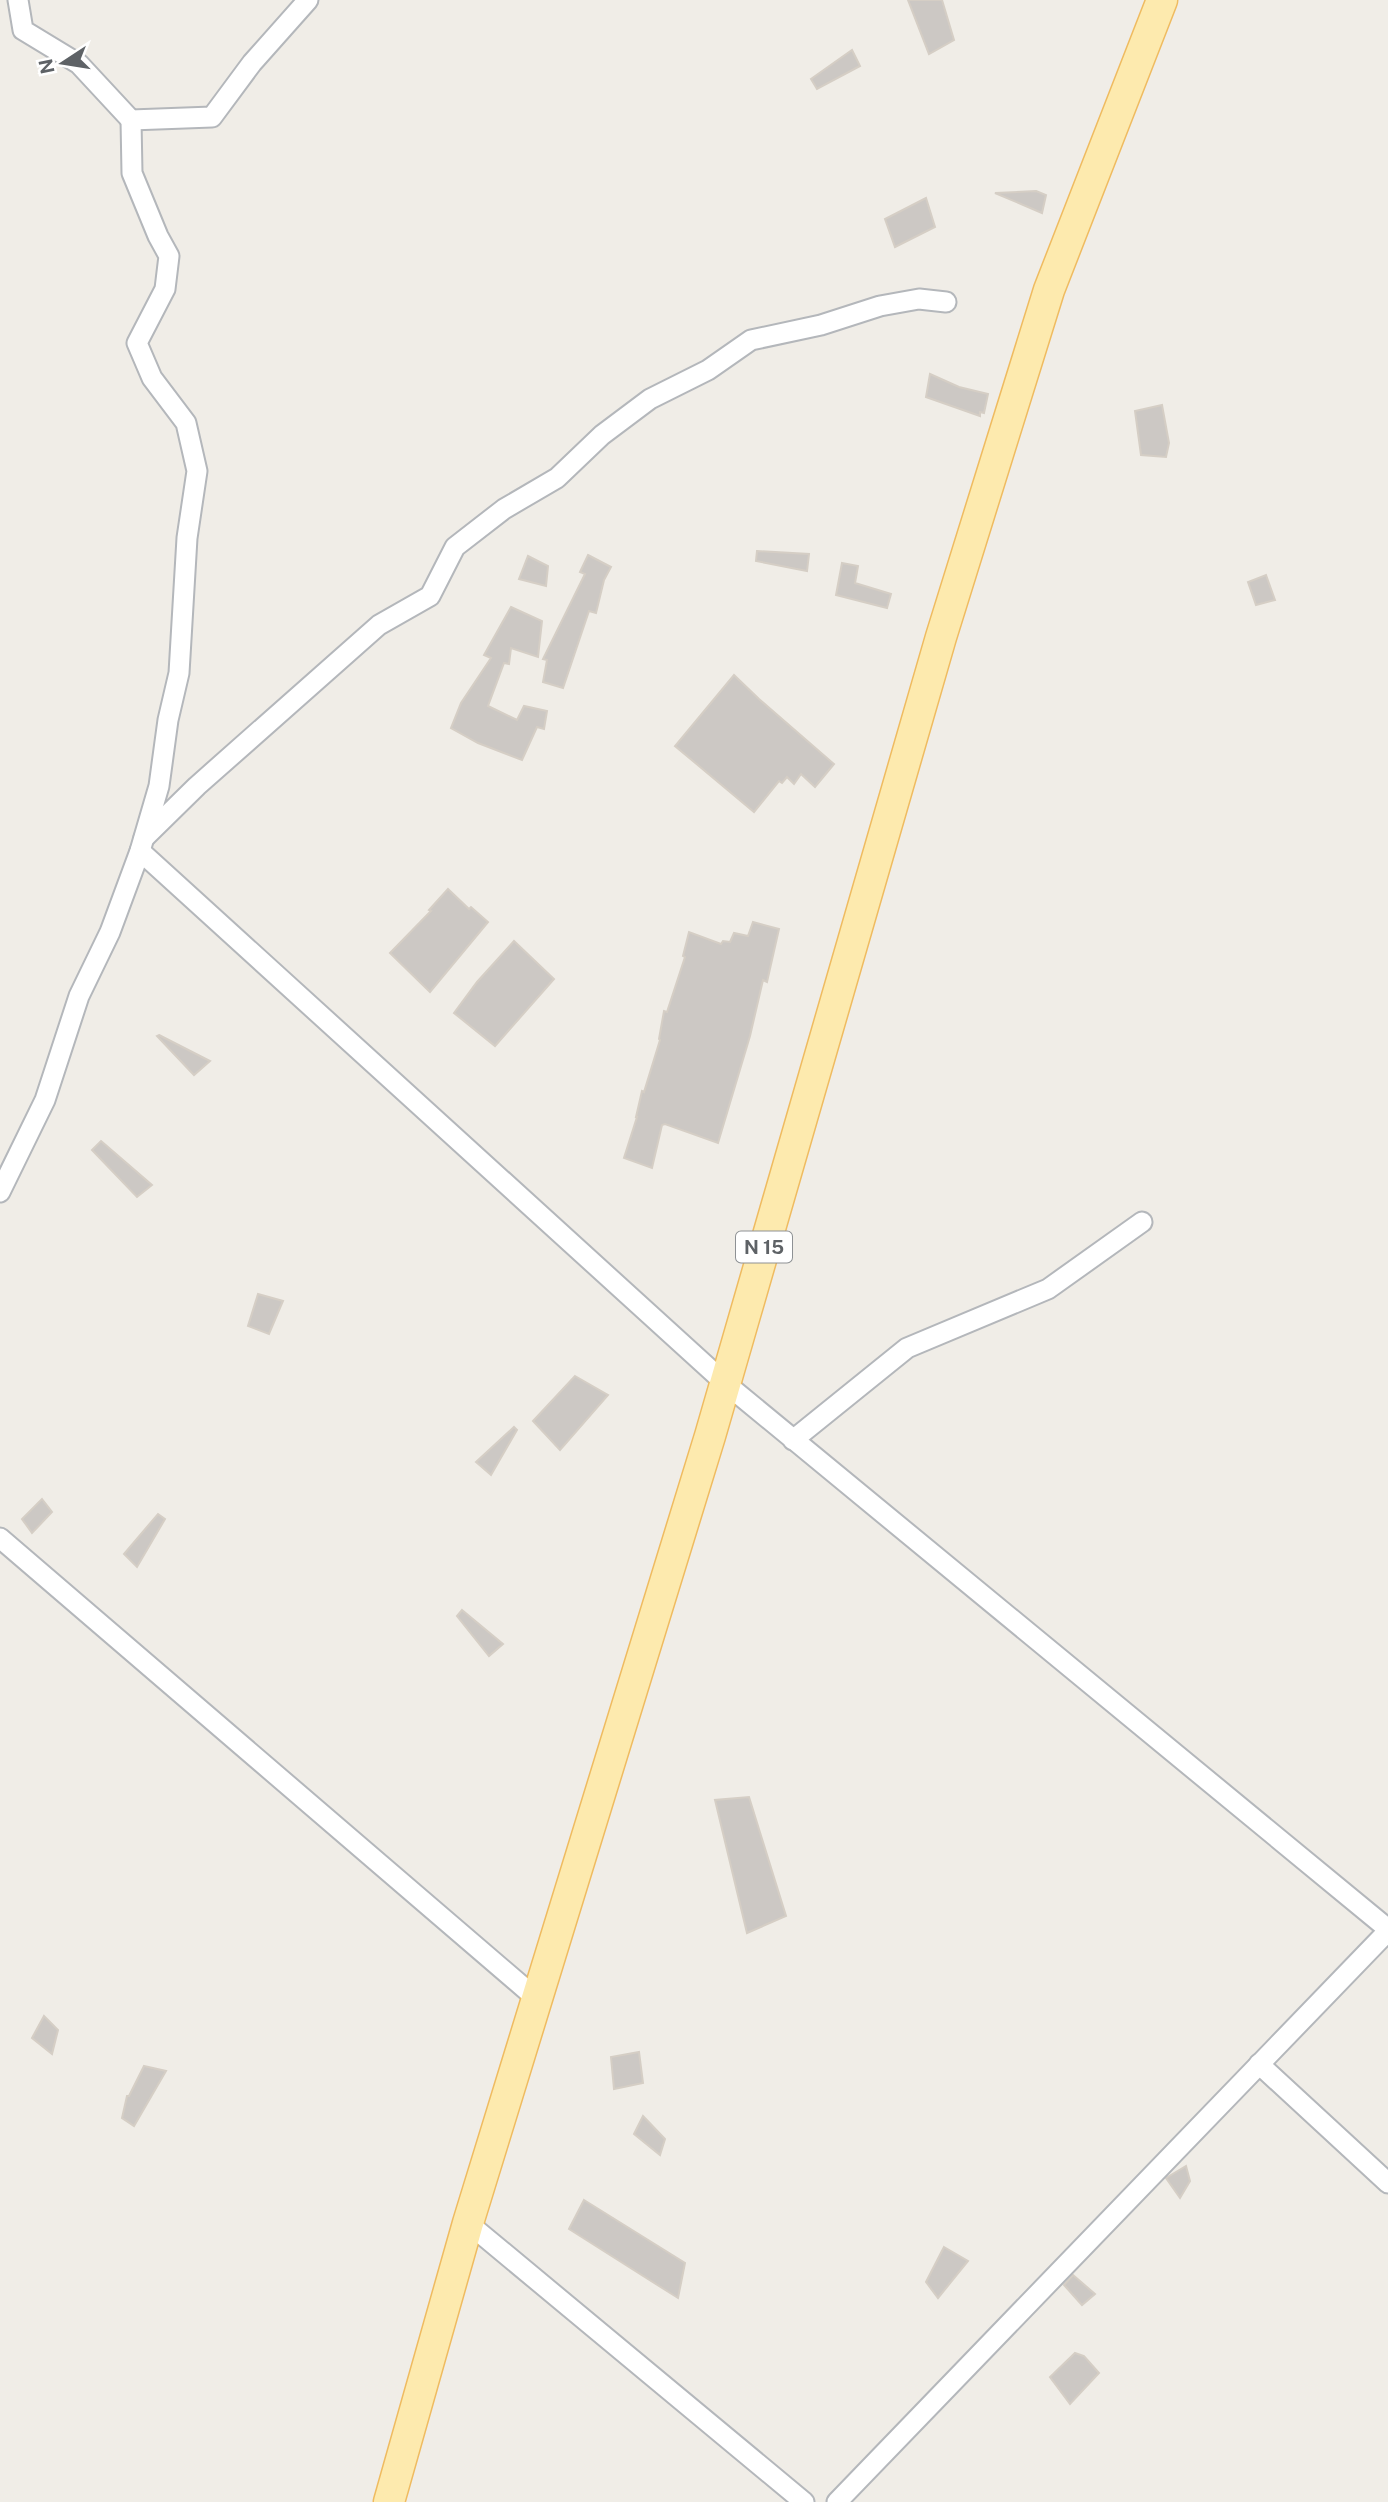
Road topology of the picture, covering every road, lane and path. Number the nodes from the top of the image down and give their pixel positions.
1 (18, 0) edge
2 (308, 0) edge
3 (1162, 0) edge
4 (131, 120) junction
5 (946, 302) dead end
6 (142, 845) junction
7 (0, 1192) edge
8 (1142, 1222) dead end
9 (725, 1383) junction
10 (793, 1440) junction
11 (0, 1538) edge
12 (1388, 1930) edge
13 (537, 1999) junction
14 (1259, 2064) junction
15 (1388, 2183) edge
16 (468, 2223) junction
17 (794, 2499) edge
18 (389, 2502) edge
19 (837, 2502) edge

1 - 4 street
2 - 4 street
3 - 9 main road, N 15
4 - 6 street
5 - 6 street
6 - 7 street
6 - 9 street
8 - 10 street
9 - 10 street
9 - 13 main road, N 15
10 - 12 street
11 - 13 street
12 - 14 street
13 - 16 main road, N 15
14 - 15 street
14 - 19 street
16 - 17 street
16 - 18 main road, N 15

